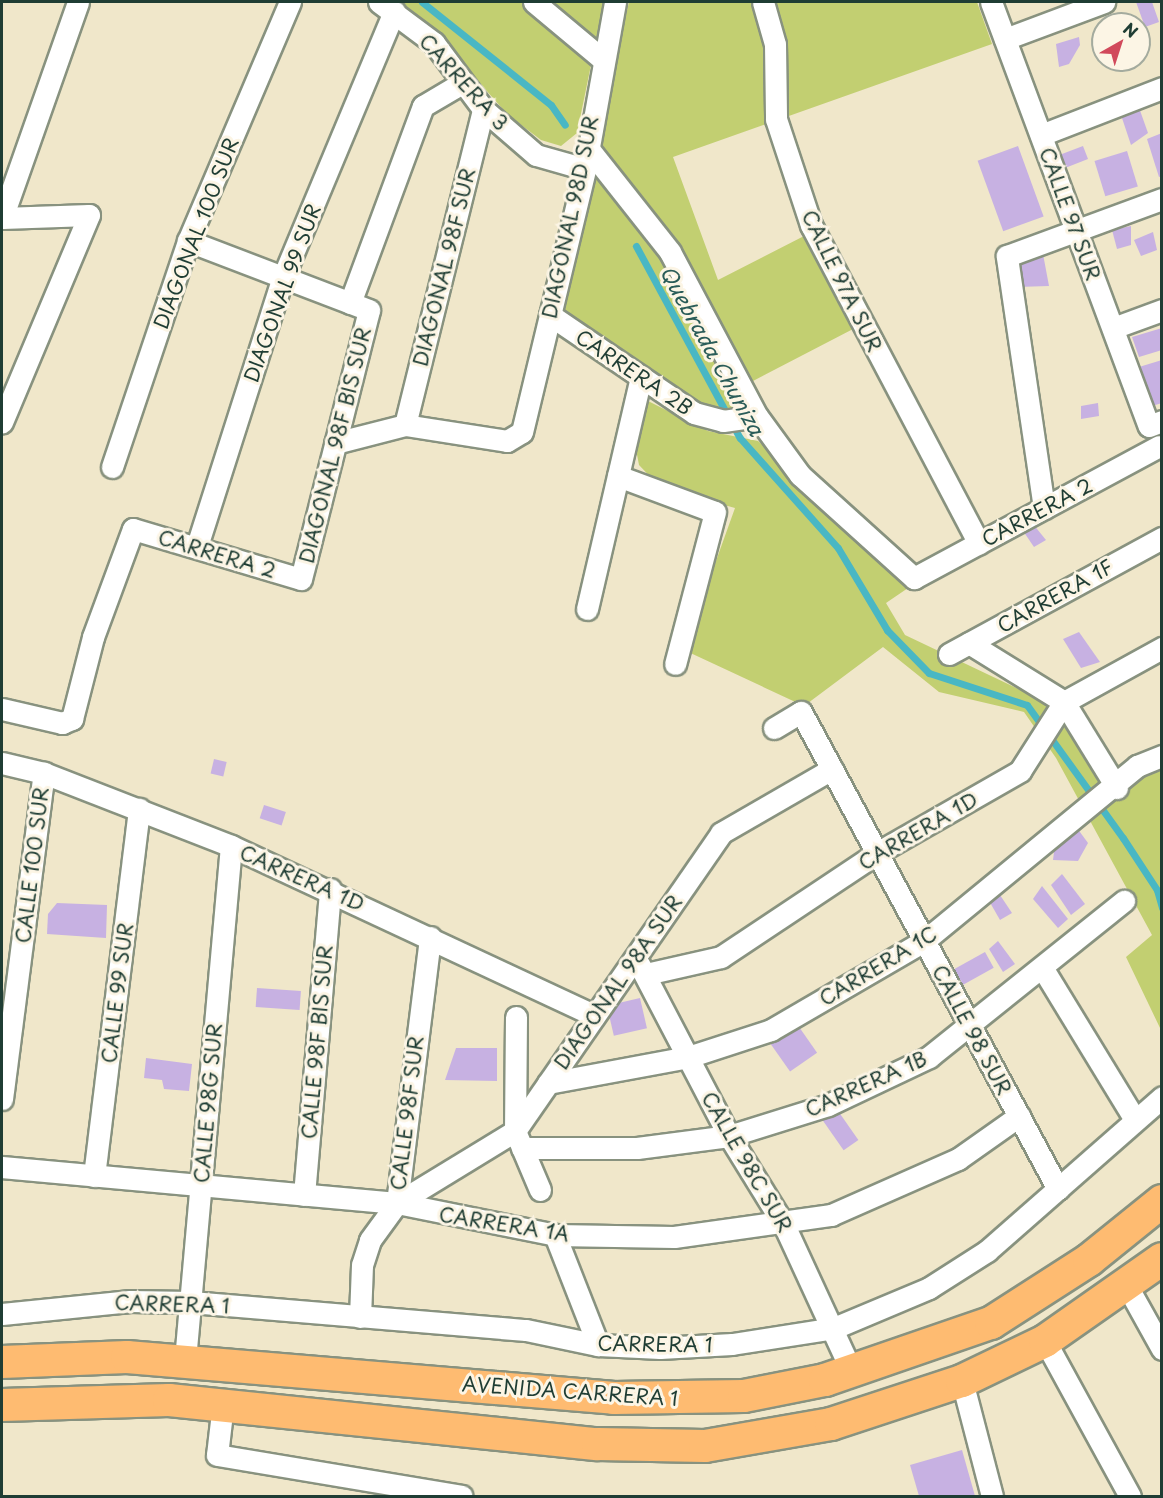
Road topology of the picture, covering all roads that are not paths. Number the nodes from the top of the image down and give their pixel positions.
1 (78, 2) edge
2 (290, 2) edge
3 (534, 2) edge
4 (615, 2) edge
5 (763, 2) edge
6 (991, 2) edge
7 (1104, 2) edge
8 (387, 6) edge
9 (1005, 39) junction
10 (601, 58) junction
11 (462, 83) junction
12 (1161, 88) edge
13 (483, 109) junction
14 (1041, 135) junction
15 (588, 148) junction
16 (585, 169) junction
17 (1161, 199) edge
18 (2, 218) edge
19 (1077, 230) junction
20 (188, 241) junction
21 (283, 277) junction
22 (359, 306) junction
23 (1161, 310) edge
24 (550, 315) junction
25 (1113, 328) junction
26 (641, 377) junction
27 (741, 419) junction
28 (2, 422) edge
29 (1155, 423) edge
30 (405, 426) junction
31 (335, 443) junction
32 (1159, 446) dead end
33 (112, 467) dead end
34 (618, 476) junction
35 (1044, 508) junction
36 (1161, 538) edge
37 (979, 543) junction
38 (197, 546) junction
39 (301, 579) joint
40 (587, 609) dead end
41 (969, 643) junction
42 (1161, 648) edge
43 (949, 654) dead end
44 (675, 664) dead end
45 (2, 709) edge
46 (1059, 710) junction
47 (774, 728) dead end
48 (1161, 756) edge
49 (2, 763) edge
50 (832, 769) junction
51 (44, 772) junction
52 (1105, 798) junction
53 (139, 809) junction
54 (231, 846) junction
55 (877, 853) junction
56 (330, 889) junction
57 (1124, 901) dead end
58 (430, 937) junction
59 (924, 941) junction
60 (634, 955) junction
61 (1043, 969) junction
62 (646, 974) junction
63 (594, 1015) junction
64 (516, 1017) dead end
65 (970, 1025) junction
66 (688, 1057) junction
67 (548, 1083) junction
68 (1161, 1097) edge
69 (2, 1099) edge
70 (1019, 1116) junction
71 (1134, 1118) junction
72 (729, 1136) junction
73 (519, 1139) junction
74 (2, 1167) edge
75 (94, 1176) junction
76 (201, 1186) junction
77 (1058, 1189) junction
78 (540, 1190) dead end
79 (304, 1195) junction
80 (1161, 1201) edge
81 (397, 1203) junction
82 (784, 1225) junction
83 (555, 1235) junction
84 (1161, 1259) edge
85 (1127, 1286) junction
86 (191, 1302) junction
87 (2, 1314) edge
88 (360, 1317) junction
89 (834, 1328) junction
90 (1045, 1341) junction
91 (1160, 1344) edge
92 (597, 1346) junction
93 (185, 1360) junction
94 (2, 1362) edge
95 (852, 1372) junction
96 (962, 1381) junction
97 (223, 1404) junction
98 (2, 1405) edge
99 (462, 1497) edge
100 (992, 1497) edge
101 (1130, 1497) edge

1 - 18 street
2 - 20 street, DIAGONAL 100 SUR
3 - 10 street
4 - 10 street, DIAGONAL 98D SUR
5 - 37 street, CALLE 97A SUR
6 - 9 street, CALLE 97 SUR
7 - 9 street
8 - 11 street, CARRERA 3
8 - 21 street, DIAGONAL 99 SUR
9 - 14 street, CALLE 97 SUR
10 - 15 street, DIAGONAL 98D SUR
11 - 13 street, CARRERA 3
11 - 22 street, DIAGONAL 98F BIS SUR
12 - 14 street
13 - 16 street, CARRERA 3
13 - 30 street, DIAGONAL 98F SUR
14 - 19 street, CALLE 97 SUR
15 - 16 street, DIAGONAL 98D SUR
15 - 27 street
16 - 24 street, DIAGONAL 98D SUR
17 - 19 street
18 - 28 street
19 - 25 street, CALLE 97 SUR
19 - 35 street
20 - 21 street
20 - 33 street, DIAGONAL 100 SUR
21 - 22 street
21 - 38 street, DIAGONAL 99 SUR
22 - 31 street, DIAGONAL 98F BIS SUR
23 - 25 street
24 - 26 street, CARRERA 2B
24 - 30 street, DIAGONAL 98D SUR
25 - 29 street, CALLE 97 SUR
26 - 27 street, CARRERA 2B
26 - 34 street
27 - 37 street, CARRERA 2
30 - 31 street
31 - 39 street, DIAGONAL 98F BIS SUR
32 - 35 street, CARRERA 2
34 - 40 street
34 - 44 street
35 - 37 street, CARRERA 2
36 - 41 street, CARRERA 1F
38 - 39 street, CARRERA 2
38 - 45 street, CARRERA 2
41 - 43 street, CARRERA 1F
41 - 46 street
42 - 46 street, CARRERA 1D
46 - 52 street
46 - 55 street, CARRERA 1D
47 - 50 street, CALLE 98 SUR
48 - 52 street, CARRERA 1C
49 - 51 street, CARRERA 1D
50 - 55 street, CALLE 98 SUR
50 - 60 street, DIAGONAL 98A SUR
51 - 53 street, CARRERA 1D
51 - 69 street, CALLE 100 SUR
52 - 59 street, CARRERA 1C
53 - 54 street, CARRERA 1D
53 - 75 street, CALLE 99 SUR
54 - 56 street, CARRERA 1D
54 - 76 street, CALLE 98G SUR
55 - 59 street, CALLE 98 SUR
55 - 62 street, CARRERA 1D
56 - 58 street, CARRERA 1D
56 - 79 street, CALLE 98F BIS SUR
57 - 61 street, CARRERA 1B
58 - 63 street, CARRERA 1D
58 - 81 street, CALLE 98F SUR
59 - 65 street, CALLE 98 SUR
59 - 66 street, CARRERA 1C
60 - 62 street, CALLE 98C SUR
60 - 63 street, DIAGONAL 98A SUR
61 - 65 street, CARRERA 1B
61 - 71 street
62 - 66 street, CALLE 98C SUR
63 - 67 street, DIAGONAL 98A SUR
64 - 73 street
65 - 70 street, CALLE 98 SUR
65 - 72 street, CARRERA 1B
66 - 67 street, CARRERA 1C
66 - 72 street, CALLE 98C SUR
67 - 73 street, DIAGONAL 98A SUR
68 - 71 street, CARRERA 1
70 - 77 street, CALLE 98 SUR
70 - 82 street, CARRERA 1A
71 - 77 street, CARRERA 1
72 - 73 street, CARRERA 1B
72 - 82 street, CALLE 98C SUR
73 - 78 street
73 - 81 street
74 - 75 street, CARRERA 1A
75 - 76 street, CARRERA 1A
76 - 79 street, CARRERA 1A
76 - 86 street, CALLE 98G SUR
77 - 89 street, CARRERA 1
79 - 81 street, CARRERA 1A
80 - 95 highway, AVENIDA CARRERA 1
81 - 83 street, CARRERA 1A
81 - 88 street, CALLE 98F SUR
82 - 83 street, CARRERA 1A
82 - 89 street, CALLE 98C SUR
83 - 92 street
84 - 85 highway
85 - 90 highway
85 - 91 street
86 - 87 street, CARRERA 1
86 - 88 street, CARRERA 1
86 - 93 street, CALLE 98G SUR
88 - 92 street, CARRERA 1
89 - 92 street, CARRERA 1
89 - 95 street, CALLE 98C SUR
90 - 96 highway
90 - 101 street
93 - 94 highway, AVENIDA CARRERA 1
93 - 95 highway, AVENIDA CARRERA 1
96 - 97 highway
96 - 100 street
97 - 98 highway
97 - 99 street

